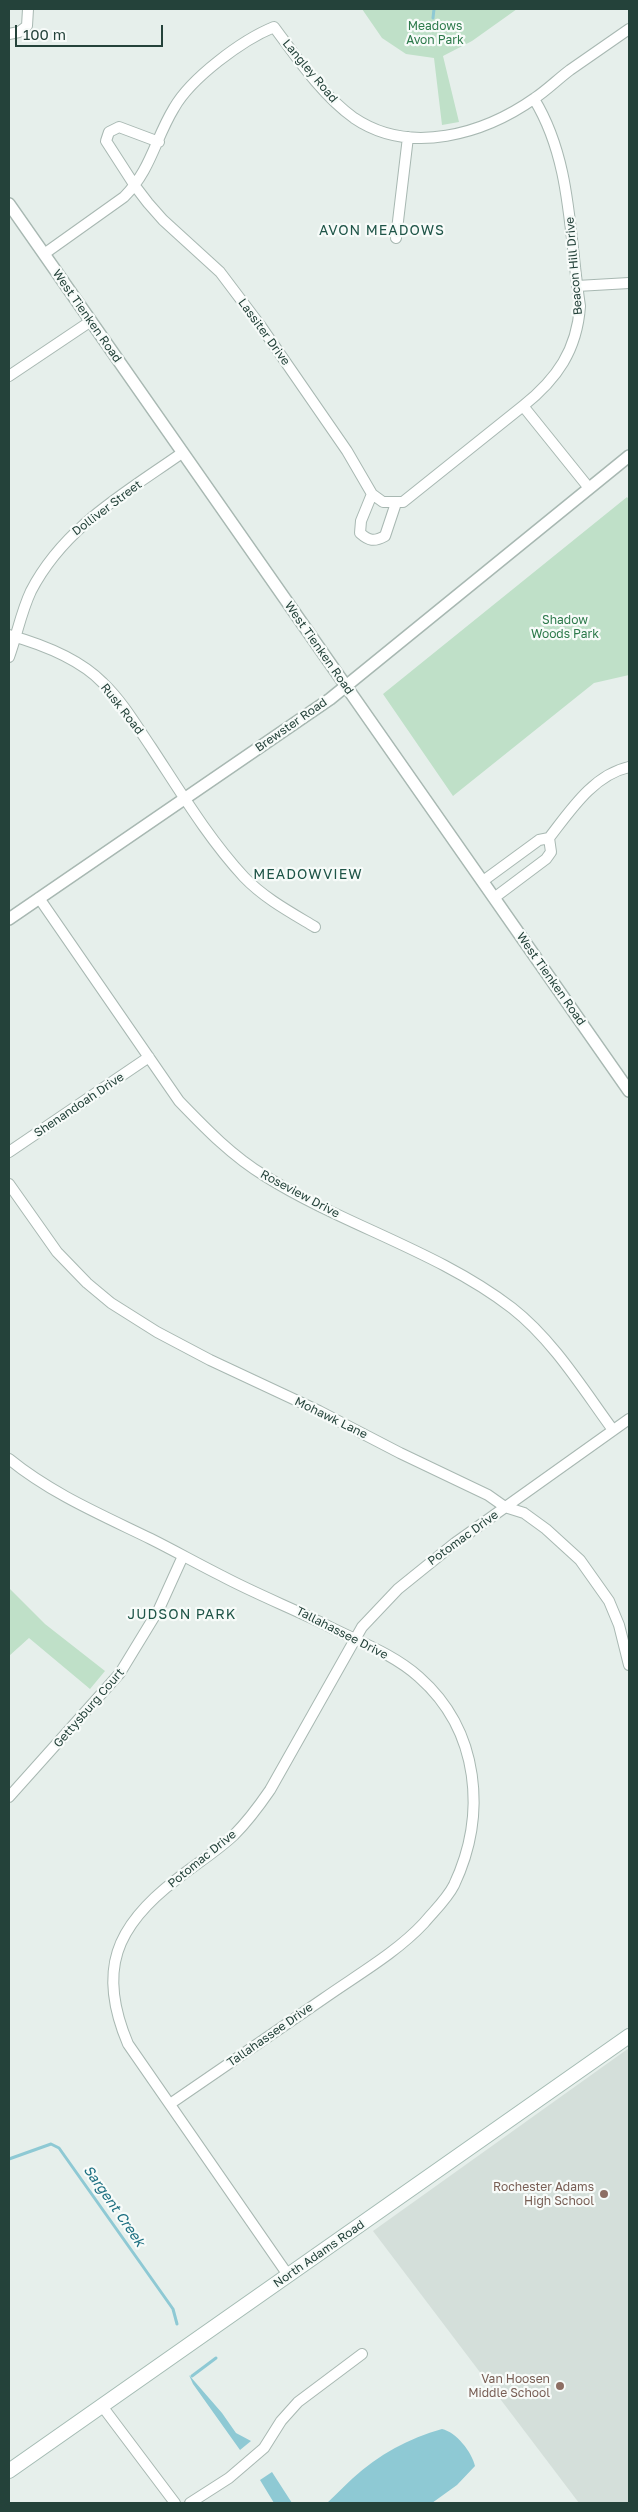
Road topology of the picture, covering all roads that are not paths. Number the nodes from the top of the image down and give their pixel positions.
1 (28, 9) edge
2 (629, 29) edge
3 (9, 34) edge
4 (534, 99) junction
5 (408, 137) junction
6 (158, 142) junction
7 (134, 186) junction
8 (9, 204) edge
9 (396, 238) dead end
10 (44, 254) junction
11 (629, 283) edge
12 (576, 286) junction
13 (91, 321) junction
14 (9, 376) edge
15 (523, 406) junction
16 (182, 453) junction
17 (629, 456) edge
18 (589, 488) junction
19 (372, 494) junction
20 (396, 503) junction
21 (13, 636) edge
22 (9, 657) edge
23 (346, 686) junction
24 (629, 767) edge
25 (185, 798) junction
26 (549, 838) junction
27 (483, 881) junction
28 (39, 898) junction
29 (494, 898) junction
30 (9, 919) edge
31 (315, 926) dead end
32 (149, 1057) junction
33 (629, 1092) edge
34 (9, 1152) edge
35 (9, 1184) edge
36 (629, 1419) edge
37 (613, 1430) junction
38 (9, 1459) edge
39 (505, 1507) junction
40 (183, 1556) junction
41 (355, 1637) junction
42 (629, 1665) edge
43 (9, 1797) edge
44 (629, 2036) edge
45 (170, 2104) junction
46 (288, 2275) junction
47 (362, 2354) dead end
48 (102, 2406) junction
49 (9, 2471) edge
50 (175, 2503) edge
51 (190, 2503) edge

1 - 3 street
2 - 4 street, Langley Road
4 - 5 street, Langley Road
4 - 12 street, Beacon Hill Drive
5 - 6 street, Langley Road
5 - 9 street
6 - 7 street, Langley Road
6 - 7 street
7 - 10 street, Langley Road
7 - 19 street, Lassiter Drive
8 - 10 street, West Tienken Road
10 - 13 street, West Tienken Road
11 - 12 street
12 - 15 street, Beacon Hill Drive
13 - 14 street
13 - 16 street, West Tienken Road
15 - 18 street
15 - 20 street
16 - 21 street, Dolliver Street
16 - 23 street, West Tienken Road
17 - 18 street, Brewster Road
18 - 23 street, Brewster Road
19 - 20 street
19 - 20 street
21 - 22 street, Dolliver Street
21 - 25 street, Rusk Road
23 - 25 street, Brewster Road
23 - 27 street, West Tienken Road
24 - 26 street
25 - 28 street, Brewster Road
25 - 31 street, Rusk Road
26 - 27 street
26 - 29 street
27 - 29 street, West Tienken Road
28 - 30 street, Brewster Road
28 - 32 street, Roseview Drive
29 - 33 street, West Tienken Road
32 - 34 street, Shenandoah Drive
32 - 37 street, Roseview Drive
35 - 39 street, Mohawk Lane
36 - 37 street, Potomac Drive
37 - 39 street, Potomac Drive
38 - 40 street, Tallahassee Drive
39 - 41 street, Potomac Drive
39 - 42 street, Mohawk Lane
40 - 41 street, Tallahassee Drive
40 - 43 street, Gettysburg Court
41 - 45 street, Potomac Drive
41 - 45 street, Tallahassee Drive
44 - 46 main road, North Adams Road
45 - 46 street, Potomac Drive
46 - 48 main road, North Adams Road
47 - 51 street
48 - 49 main road, North Adams Road
48 - 50 street

